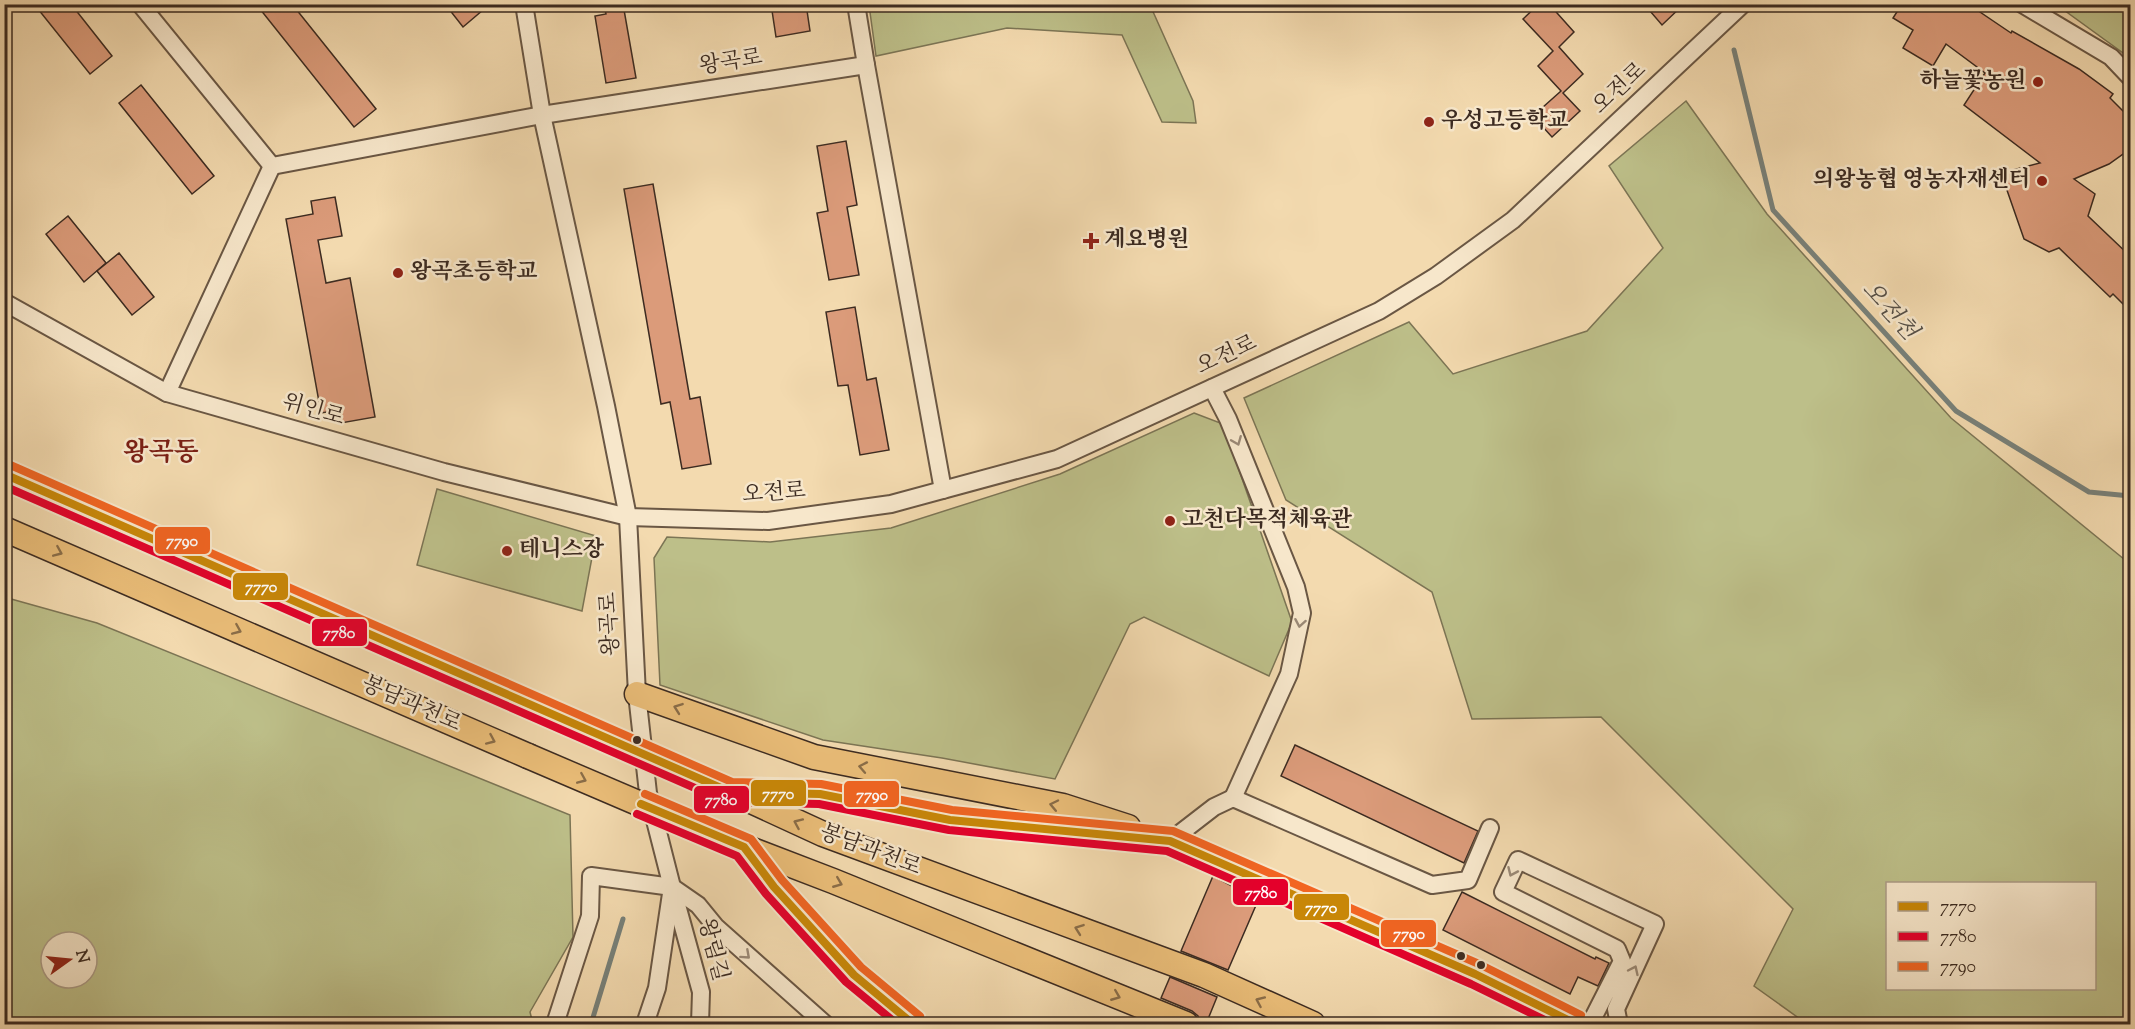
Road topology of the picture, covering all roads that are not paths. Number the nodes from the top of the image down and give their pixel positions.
1 (140, 4) edge
2 (524, 4) edge
3 (856, 4) edge
4 (1743, 4) edge
5 (2022, 4) edge
6 (866, 65) junction
7 (2130, 77) edge
8 (542, 115) junction
9 (272, 166) junction
10 (4, 302) edge
11 (1212, 388) junction
12 (168, 393) junction
13 (4, 474) edge
14 (943, 490) junction
15 (628, 517) junction
16 (4, 529) edge
17 (637, 694) junction
18 (730, 792) junction
19 (1233, 798) junction
20 (1490, 828) dead end
21 (1170, 841) junction
22 (744, 847) junction
23 (672, 887) junction
24 (555, 1024) edge
25 (645, 1024) edge
26 (700, 1024) edge
27 (825, 1024) edge
28 (913, 1024) edge
29 (1186, 1024) edge
30 (1313, 1024) edge
31 (1576, 1024) edge
32 (1590, 1024) edge
33 (1619, 1024) edge

1 - 9 street
2 - 8 street, 왕곡로
3 - 6 street
4 - 11 street, 오전로
5 - 7 street
6 - 8 street, 왕곡로
6 - 14 street
8 - 9 street
8 - 15 street, 왕곡로
9 - 12 street
10 - 12 street, 위인로
11 - 14 street, 오전로
11 -> 19 street
12 - 15 street, 위인로
13 - 18 highway, 봉담과천로, bridge
14 - 15 street, 오전로
15 - 17 street, 왕곡로
16 -> 22 highway, 봉담과천로, bridge
21 -> 17 highway
17 - 23 street, 왕곡로
18 - 21 highway
30 -> 18 highway, 봉담과천로
19 - 20 street
19 - 21 street
21 - 31 highway
22 - 28 highway
22 -> 29 highway, 봉담과천로
23 - 24 street
23 - 25 street, 왕곡로
23 - 26 street, 왕림길
23 -> 27 street
33 -> 32 street

